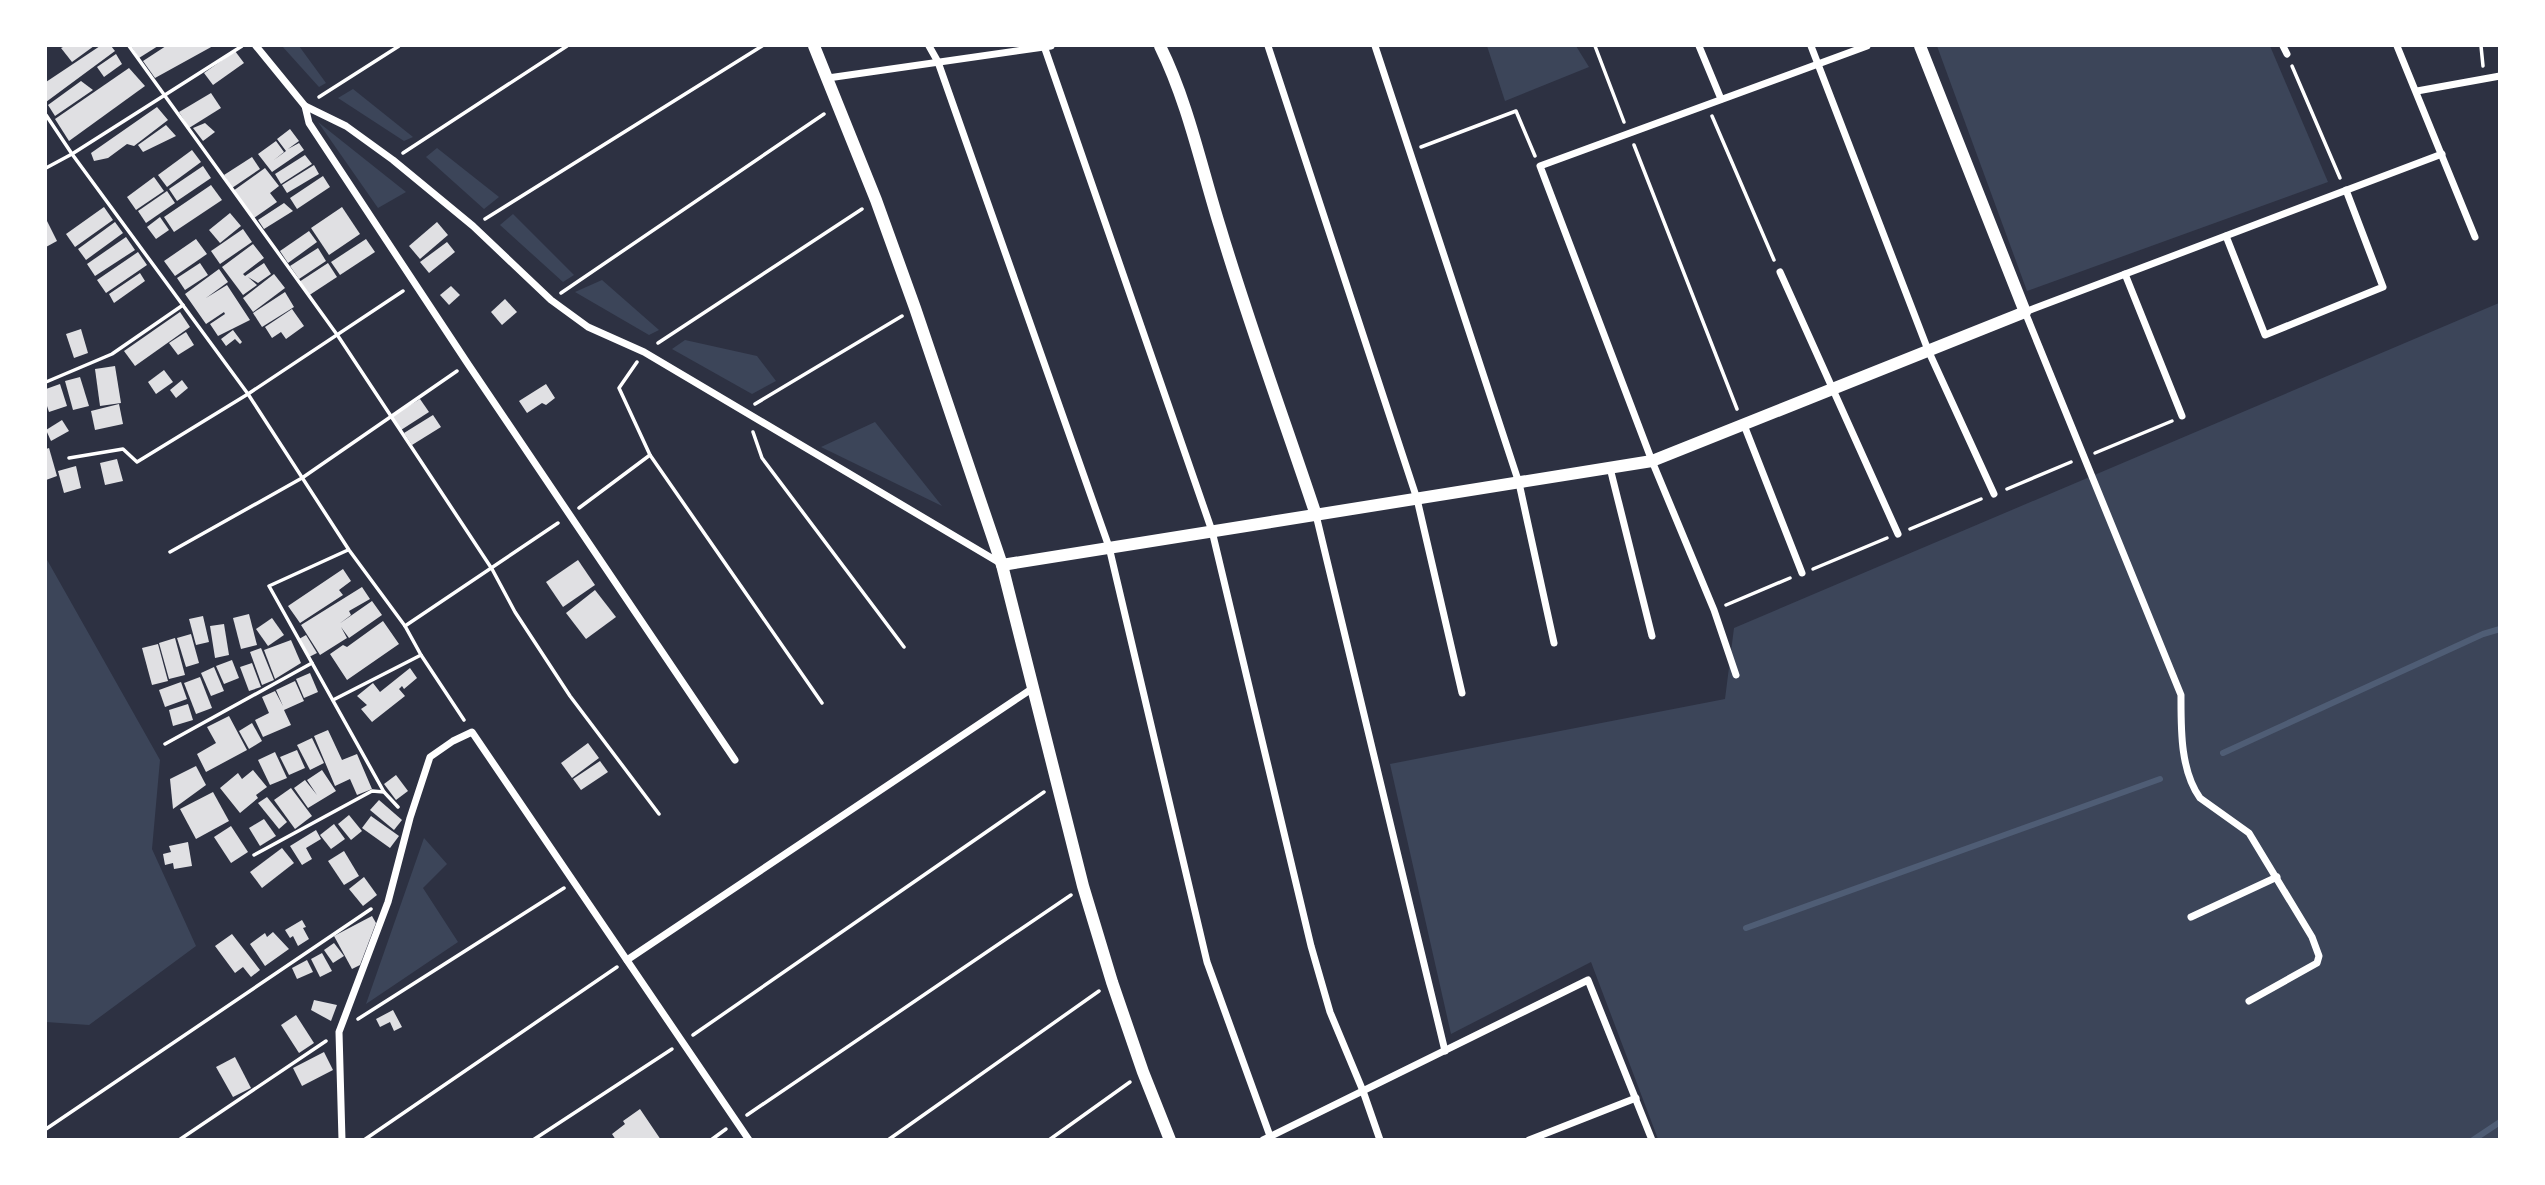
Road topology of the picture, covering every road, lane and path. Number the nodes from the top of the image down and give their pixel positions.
1 (129, 46) edge
2 (242, 46) edge
3 (256, 46) edge
4 (400, 46) edge
5 (567, 46) edge
6 (762, 46) edge
7 (814, 46) edge
8 (929, 46) edge
9 (1044, 46) edge
10 (1051, 46) edge
11 (1160, 46) edge
12 (1268, 46) edge
13 (1375, 46) edge
14 (1595, 46) edge
15 (1699, 46) edge
16 (1811, 46) edge
17 (1867, 46) edge
18 (1920, 46) edge
19 (2283, 46) edge
20 (2397, 46) edge
21 (2481, 46) edge
22 (2287, 54) joint
23 (938, 62) junction
24 (1818, 63) junction
25 (2500, 76) edge
26 (828, 78) junction
27 (2485, 79) junction
28 (2417, 91) junction
29 (162, 94) junction
30 (1721, 99) junction
31 (839, 104) junction
32 (1707, 105) junction
33 (305, 106) junction
34 (46, 115) edge
35 (1629, 134) junction
36 (1410, 151) junction
37 (72, 154) junction
38 (2442, 154) junction
39 (393, 160) junction
40 (1540, 166) junction
41 (46, 168) edge
42 (2346, 190) junction
43 (876, 200) junction
44 (473, 226) junction
45 (2226, 236) junction
46 (2475, 237) dead end
47 (1780, 272) joint
48 (2125, 274) junction
49 (414, 283) junction
50 (551, 300) junction
51 (183, 305) junction
52 (915, 308) junction
53 (2025, 312) junction
54 (338, 336) junction
55 (1928, 350) junction
56 (644, 352) junction
57 (468, 365) junction
58 (46, 382) edge
59 (1833, 388) junction
60 (248, 394) junction
61 (745, 410) junction
62 (390, 415) junction
63 (2182, 416) joint
64 (1744, 425) junction
65 (650, 455) junction
66 (2083, 457) junction
67 (69, 458) dead end
68 (1652, 461) junction
69 (1610, 468) junction
70 (302, 478) junction
71 (1519, 482) junction
72 (1994, 494) junction
73 (1417, 499) junction
74 (570, 514) junction
75 (1316, 515) junction
76 (1212, 531) junction
77 (1898, 534) junction
78 (1109, 547) junction
79 (349, 550) junction
80 (170, 552) dead end
81 (1002, 565) junction
82 (492, 569) junction
83 (1802, 573) junction
84 (1714, 610) junction
85 (405, 626) junction
86 (1652, 636) dead end
87 (1554, 643) dead end
88 (904, 647) dead end
89 (421, 655) junction
90 (312, 663) junction
91 (1736, 675) dead end
92 (1033, 688) junction
93 (1462, 693) dead end
94 (332, 700) junction
95 (822, 703) dead end
96 (472, 732) junction
97 (165, 744) dead end
98 (735, 760) dead end
99 (1057, 783) junction
100 (384, 792) junction
101 (659, 814) dead end
102 (410, 818) junction
103 (254, 855) dead end
104 (2277, 877) junction
105 (574, 882) junction
106 (1083, 886) junction
107 (388, 902) junction
108 (2191, 917) dead end
109 (627, 960) junction
110 (1112, 982) junction
111 (2249, 1001) dead end
112 (339, 1032) junction
113 (683, 1042) junction
114 (1444, 1051) junction
115 (1143, 1072) junction
116 (1363, 1091) junction
117 (1636, 1098) junction
118 (737, 1122) junction
119 (46, 1129) edge
120 (1266, 1138) edge
121 (179, 1139) edge
122 (342, 1139) edge
123 (364, 1139) edge
124 (533, 1139) edge
125 (711, 1139) edge
126 (749, 1139) edge
127 (888, 1139) edge
128 (1049, 1139) edge
129 (1170, 1139) edge
130 (1380, 1139) edge
131 (1529, 1139) edge
132 (1652, 1139) edge

1 - 29 path
2 - 29 path
3 - 33 street
4 - 33 path
5 - 39 path
6 - 44 path
7 - 26 street
8 - 23 street
9 - 10 street
9 - 23 street
9 - 76 street
11 - 75 street
12 - 73 street
13 - 36 street
14 - 35 path
15 - 30 street
16 - 24 street
17 - 24 street
18 - 53 street
19 - 22 street
20 - 28 street
21 - 27 path
22 - 42 path
23 - 26 street
23 - 78 street
24 - 30 street
24 - 55 street
25 - 27 street
26 - 31 street
27 - 28 street
28 - 38 street
29 - 37 path
29 - 54 path
30 - 32 street
31 - 43 street
31 - 50 path
32 - 35 street
32 - 47 path
33 - 39 street
33 - 49 street
34 - 37 path
35 - 40 street
35 - 64 path
36 - 40 path
36 - 71 street
37 - 41 path
37 - 51 path
38 - 42 street
38 - 46 street
39 - 44 street
40 - 68 street
42 - 45 street
42 - 45 street
43 - 52 street
43 - 56 path
44 - 50 street
45 - 48 street
47 - 59 street
48 - 53 street
48 - 63 street
49 - 54 path
49 - 57 street
50 - 56 street
51 - 58 path
51 - 60 path
52 - 61 path
52 - 81 street
53 - 55 street
53 - 66 street
54 - 60 path
54 - 62 path
55 - 59 street
55 - 72 street
56 - 61 street
56 - 65 path
57 - 62 path
57 - 74 street
59 - 64 street
59 - 77 street
60 - 67 path
60 - 70 path
61 - 81 street
61 - 88 path
62 - 70 path
62 - 82 path
63 - 66 path
64 - 68 street
64 - 83 street
65 - 74 path
65 - 95 path
66 - 72 path
66 - 104 street
68 - 69 street
68 - 84 street
69 - 71 street
69 - 86 street
70 - 79 path
70 - 80 path
71 - 73 street
71 - 87 street
72 - 77 path
73 - 75 street
73 - 93 street
74 - 82 path
74 - 98 street
75 - 76 street
75 - 114 street
76 - 78 street
76 - 116 street
77 - 83 path
78 - 81 street
78 - 120 street
79 - 85 path
79 - 90 path
81 - 92 street
82 - 85 path
82 - 101 path
83 - 84 path
84 - 91 street
85 - 89 path
89 - 94 path
89 - 96 path
90 - 94 path
90 - 97 path
92 - 99 street
92 - 109 street
94 - 100 path
96 - 102 street
96 - 105 street
99 - 106 street
99 - 113 path
100 - 102 path
100 - 103 path
102 - 107 street
104 - 108 street
104 - 111 street
105 - 109 street
105 - 112 path
106 - 110 street
106 - 118 path
107 - 112 street
107 - 119 path
109 - 113 street
109 - 123 path
110 - 115 street
110 - 127 path
112 - 121 path
112 - 122 street
113 - 118 street
113 - 124 path
114 - 116 street
114 - 117 street
115 - 128 path
115 - 129 street
116 - 120 street
116 - 130 street
117 - 131 street
117 - 132 street
118 - 125 path
118 - 126 street

